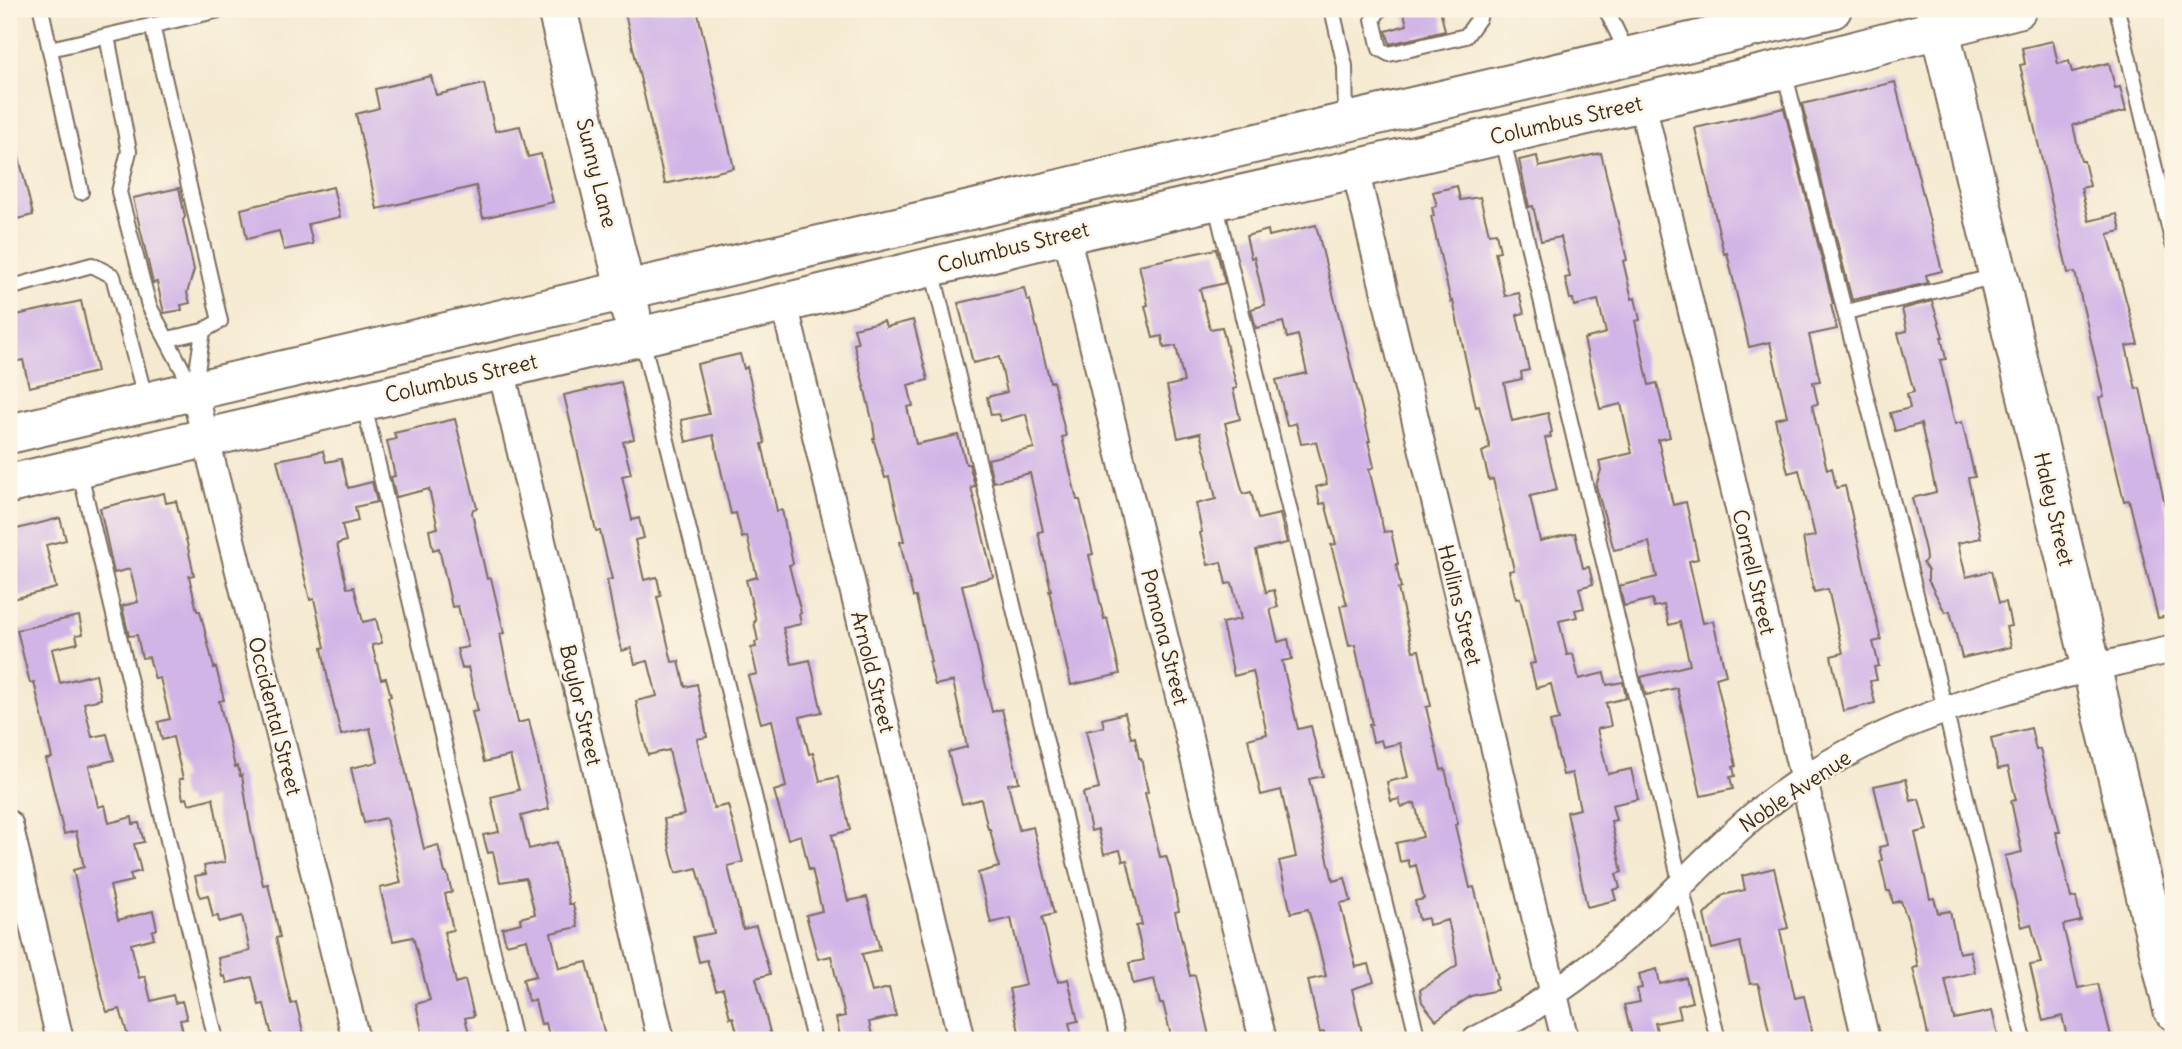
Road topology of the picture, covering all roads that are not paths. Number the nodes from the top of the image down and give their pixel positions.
1 (41, 9) edge
2 (224, 9) edge
3 (557, 9) edge
4 (1332, 9) edge
5 (1481, 9) edge
6 (1606, 9) edge
7 (1832, 9) edge
8 (2017, 9) edge
9 (2116, 9) edge
10 (1376, 14) edge
11 (1938, 18) edge
12 (152, 25) junction
13 (107, 36) junction
14 (50, 49) junction
15 (1629, 56) junction
16 (1784, 69) junction
17 (1642, 103) junction
18 (1346, 122) junction
19 (1502, 135) junction
20 (1355, 169) junction
21 (1051, 191) junction
22 (81, 192) dead end
23 (1215, 201) junction
24 (1066, 234) junction
25 (2173, 244) edge
26 (931, 267) junction
27 (1999, 276) junction
28 (9, 288) edge
29 (625, 290) junction
30 (784, 303) junction
31 (1846, 312) junction
32 (203, 331) junction
33 (638, 337) junction
34 (168, 339) junction
35 (500, 369) junction
36 (194, 391) junction
37 (363, 401) junction
38 (147, 402) junction
39 (9, 434) edge
40 (205, 438) junction
41 (79, 467) junction
42 (9, 484) edge
43 (2173, 649) edge
44 (2091, 668) junction
45 (1945, 709) junction
46 (1803, 780) junction
47 (9, 824) edge
48 (1680, 884) junction
49 (1554, 995) junction
50 (2173, 1010) edge
51 (60, 1040) edge
52 (216, 1040) edge
53 (356, 1040) edge
54 (514, 1040) edge
55 (661, 1040) edge
56 (814, 1040) edge
57 (962, 1040) edge
58 (1118, 1040) edge
59 (1263, 1040) edge
60 (1418, 1040) edge
61 (1476, 1040) edge
62 (1564, 1040) edge
63 (1718, 1040) edge
64 (1866, 1040) edge
65 (2024, 1040) edge

1 - 14 lane
2 - 12 lane
3 - 29 main road, Sunny Lane
4 - 18 lane
5 - 10 lane
6 - 15 lane
7 - 15 main road
8 - 11 main road, Columbus Street
9 - 25 lane
11 - 16 main road, Columbus Street
11 - 27 main road, Haley Street
12 - 13 lane
12 - 32 lane
13 - 14 lane
13 - 34 lane
14 - 22 lane
15 - 17 main road
15 - 18 main road
16 - 17 main road, Columbus Street
16 - 31 lane
17 - 19 main road, Columbus Street
17 - 46 street, Cornell Street
18 - 20 main road
18 - 21 main road
19 - 20 main road, Columbus Street
19 - 48 lane
20 - 23 main road, Columbus Street
20 - 49 street, Hollins Street
21 - 24 main road
21 - 29 main road
23 - 24 main road, Columbus Street
23 - 60 lane
24 - 26 main road, Columbus Street
24 - 59 street, Pomona Street
26 - 30 main road, Columbus Street
26 - 58 lane
27 - 31 lane
27 - 44 main road, Haley Street
28 - 38 lane
29 - 33 main road, Sunny Lane
29 - 36 main road
30 - 33 main road, Columbus Street
30 - 57 street, Arnold Street
31 - 45 lane
32 - 34 lane
32 - 36 lane
33 - 35 main road, Columbus Street
33 - 56 lane
34 - 36 lane
35 - 37 main road, Columbus Street
35 - 55 street, Baylor Street
36 - 38 main road
36 - 40 street, Occidental Street
37 - 40 main road, Columbus Street
37 - 54 lane
38 - 39 main road
40 - 41 main road, Columbus Street
40 - 53 street, Occidental Street
41 - 42 main road, Columbus Street
41 - 52 lane
43 - 44 street, Noble Avenue
44 - 45 street, Noble Avenue
44 - 50 main road, Haley Street
45 - 46 street, Noble Avenue
45 - 65 lane
46 - 48 street, Noble Avenue
46 - 64 street, Cornell Street
47 - 51 street
48 - 49 street, Noble Avenue
48 - 63 lane
49 - 61 street, Noble Avenue
49 - 62 street, Hollins Street

